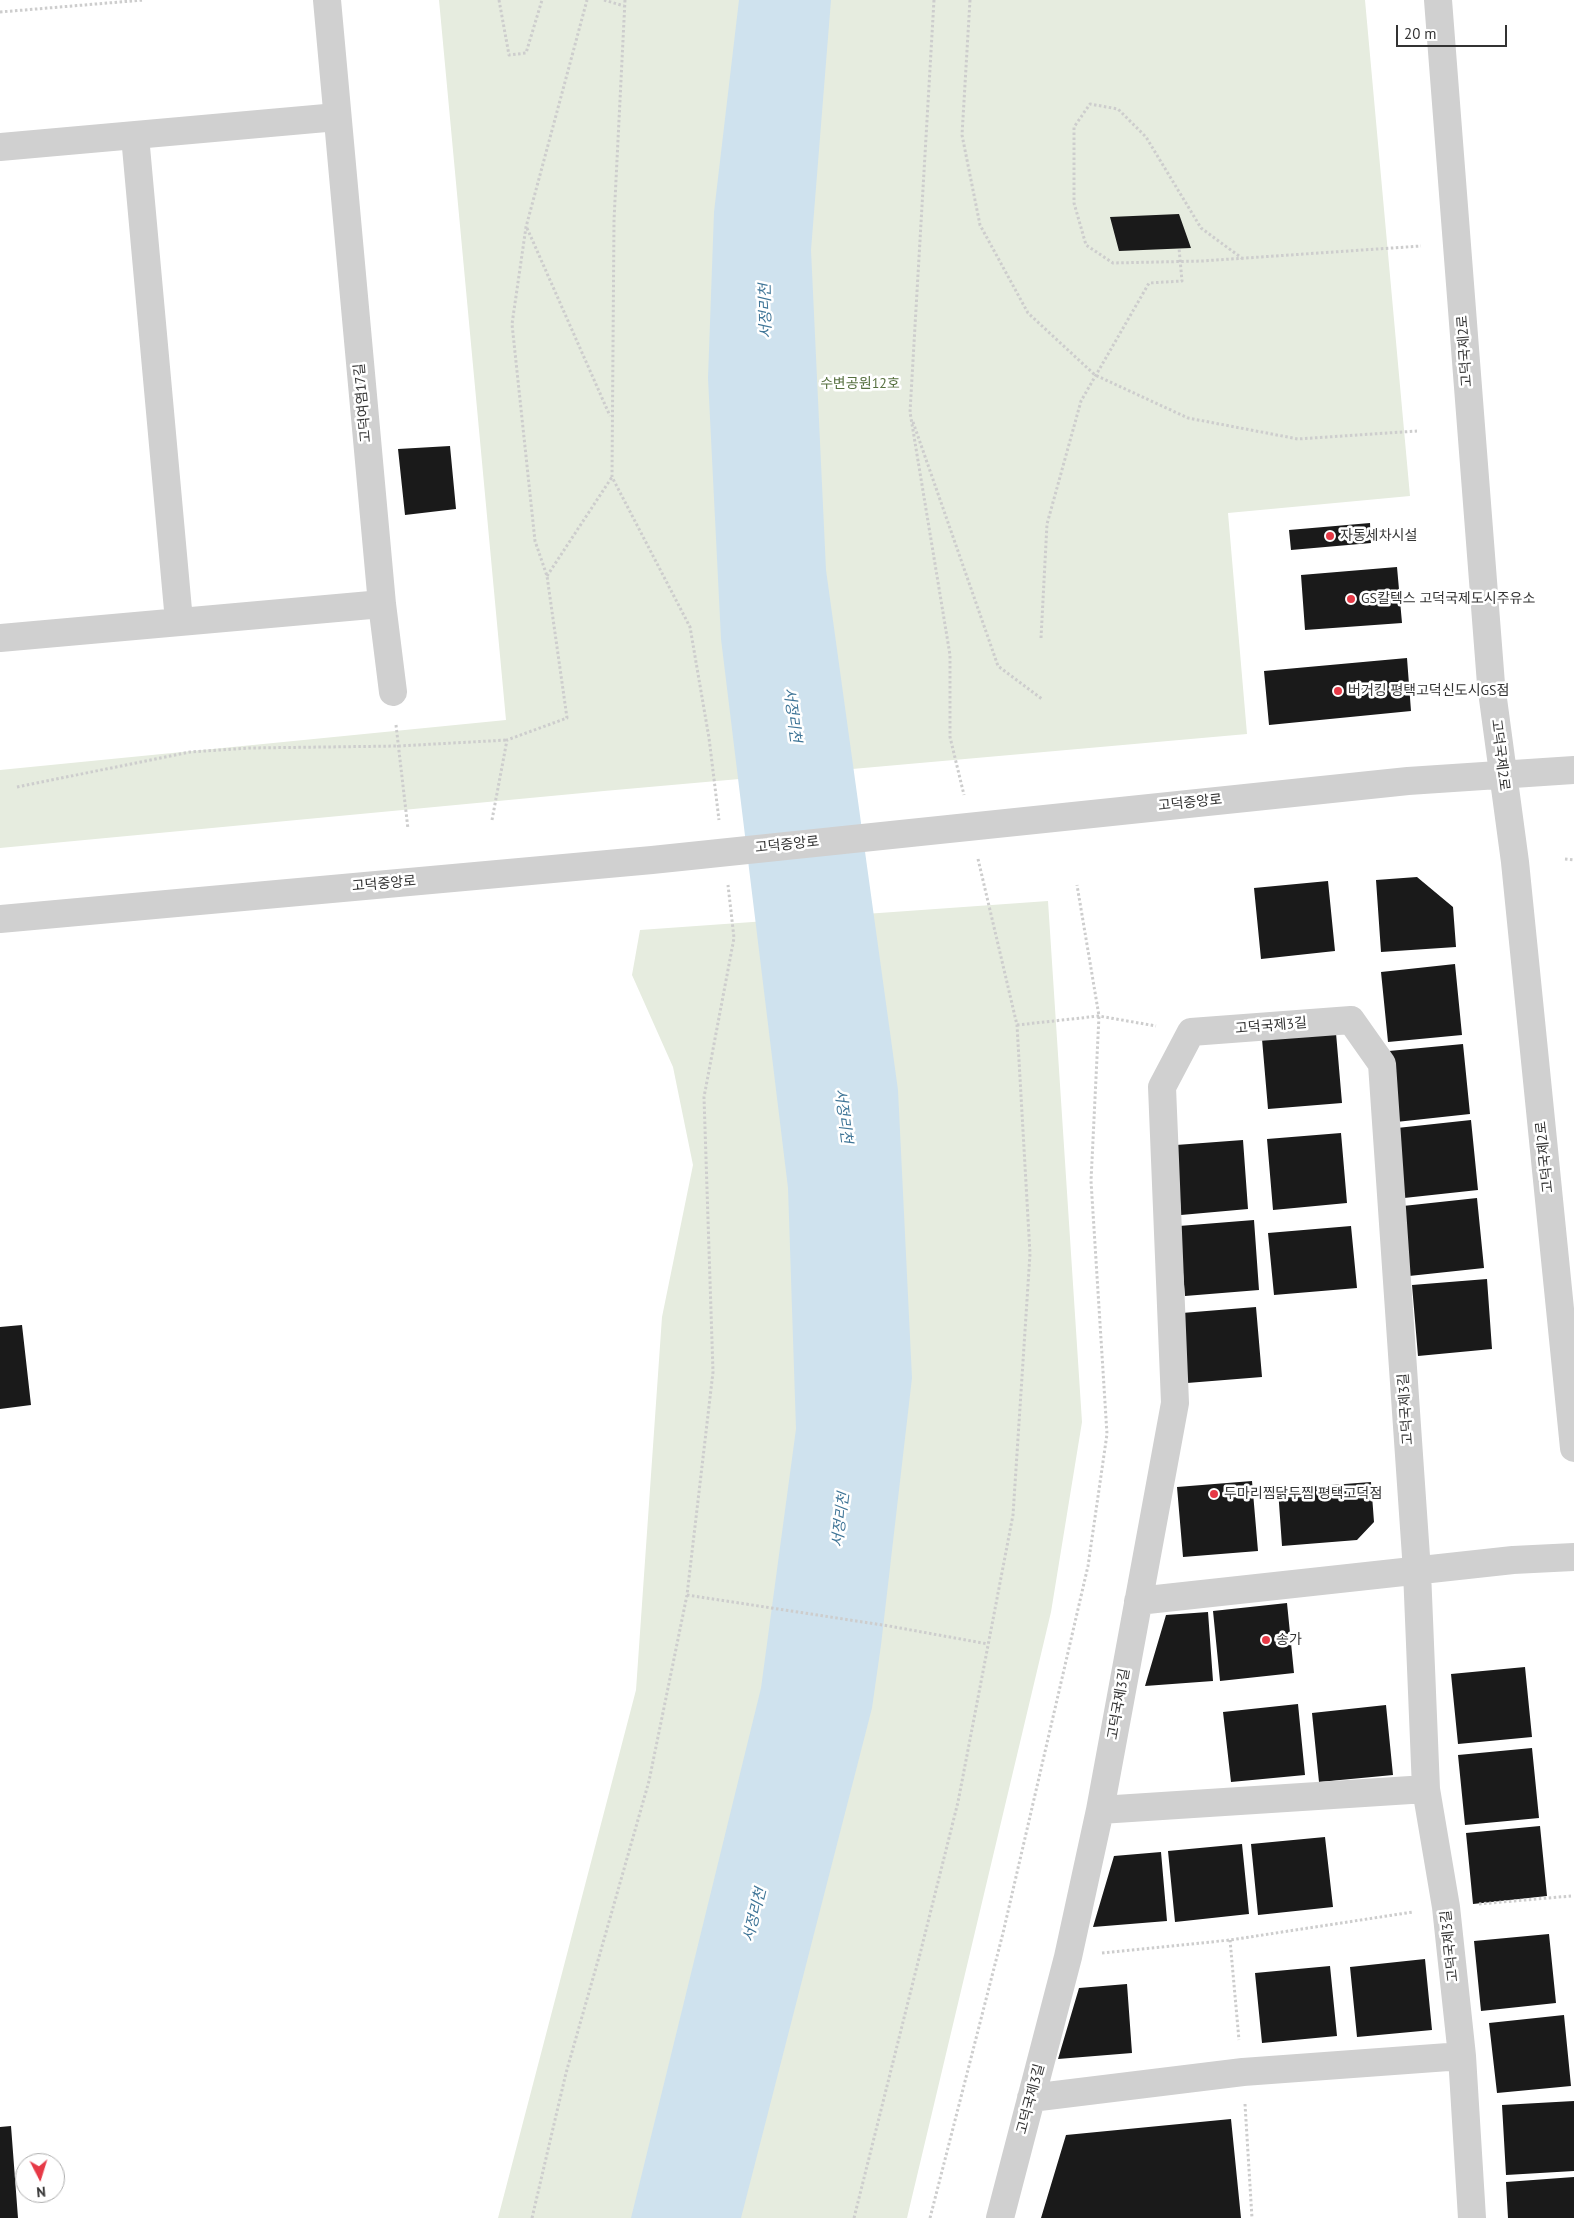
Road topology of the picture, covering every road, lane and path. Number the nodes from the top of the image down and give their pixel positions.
1 (144, 0) edge
2 (327, 0) edge
3 (500, 0) edge
4 (542, 0) edge
5 (587, 0) edge
6 (604, 0) edge
7 (625, 0) edge
8 (934, 0) edge
9 (970, 0) edge
10 (1438, 0) edge
11 (624, 6) junction
12 (0, 12) edge
13 (337, 117) junction
14 (135, 136) junction
15 (0, 147) edge
16 (526, 227) junction
17 (1421, 246) dead end
18 (1179, 248) dead end
19 (1243, 259) junction
20 (1094, 375) junction
21 (910, 412) junction
22 (611, 418) junction
23 (1417, 431) dead end
24 (612, 477) junction
25 (546, 576) junction
26 (382, 604) junction
27 (179, 621) junction
28 (0, 638) edge
29 (1041, 638) dead end
30 (393, 692) joint
31 (1042, 699) dead end
32 (507, 740) junction
33 (399, 746) junction
34 (1574, 770) edge
35 (1502, 773) junction
36 (17, 787) dead end
37 (966, 804) dead end
38 (492, 820) dead end
39 (720, 824) dead end
40 (408, 829) dead end
41 (977, 852) dead end
42 (1565, 859) dead end
43 (1574, 860) edge
44 (727, 881) dead end
45 (1077, 885) dead end
46 (1, 914) edge
47 (1099, 1016) junction
48 (1017, 1026) junction
49 (1191, 1032) junction
50 (1574, 1448) edge
51 (1574, 1557) edge
52 (1417, 1571) junction
53 (687, 1595) junction
54 (1138, 1601) junction
55 (988, 1644) junction
56 (1426, 1789) junction
57 (1100, 1810) junction
58 (1570, 1896) dead end
59 (1446, 1907) junction
60 (1068, 1957) junction
61 (1462, 2056) junction
62 (1031, 2098) junction
63 (532, 2218) edge
64 (854, 2218) edge
65 (930, 2218) edge
66 (1000, 2218) edge
67 (1472, 2218) edge

1 - 12 path
2 - 13 street, 고덕여염17길
3 - 4 path
5 - 16 path
6 - 11 path
7 - 11 path
8 - 21 path
9 - 20 path
10 - 35 street, 고덕국제2로
11 - 22 path
13 - 14 street
13 - 26 street, 고덕여염17길
14 - 15 street
14 - 27 street
16 - 22 path
16 - 25 path
17 - 19 path
18 - 20 path
19 - 19 path
20 - 23 path
20 - 29 path
21 - 31 path
21 - 37 path
22 - 24 path
24 - 25 path
24 - 39 path
25 - 32 path
26 - 27 street
26 - 30 street, 고덕여염17길
27 - 28 street
30 - 33 path
32 - 33 path
32 - 38 path
33 - 36 path
33 - 40 path
34 - 35 street, 고덕중앙로
35 - 46 street, 고덕중앙로
35 - 50 street, 고덕국제2로
41 - 48 path
42 - 43 path
44 - 53 path
45 - 47 path
47 - 48 path
47 - 49 path
47 - 65 path
48 - 55 path
49 - 52 street, 고덕국제3길
49 - 54 street, 고덕국제3길
51 - 52 street
52 - 54 street
52 - 56 street, 고덕국제3길
53 - 55 path
53 - 63 path
54 - 57 street, 고덕국제3길
55 - 64 path
56 - 57 street
56 - 59 street, 고덕국제3길
57 - 60 street, 고덕국제3길
58 - 59 path
59 - 60 path
59 - 61 street, 고덕국제3길
60 - 62 street, 고덕국제3길
61 - 62 street
61 - 67 street, 고덕국제3길
62 - 66 street, 고덕국제3길

